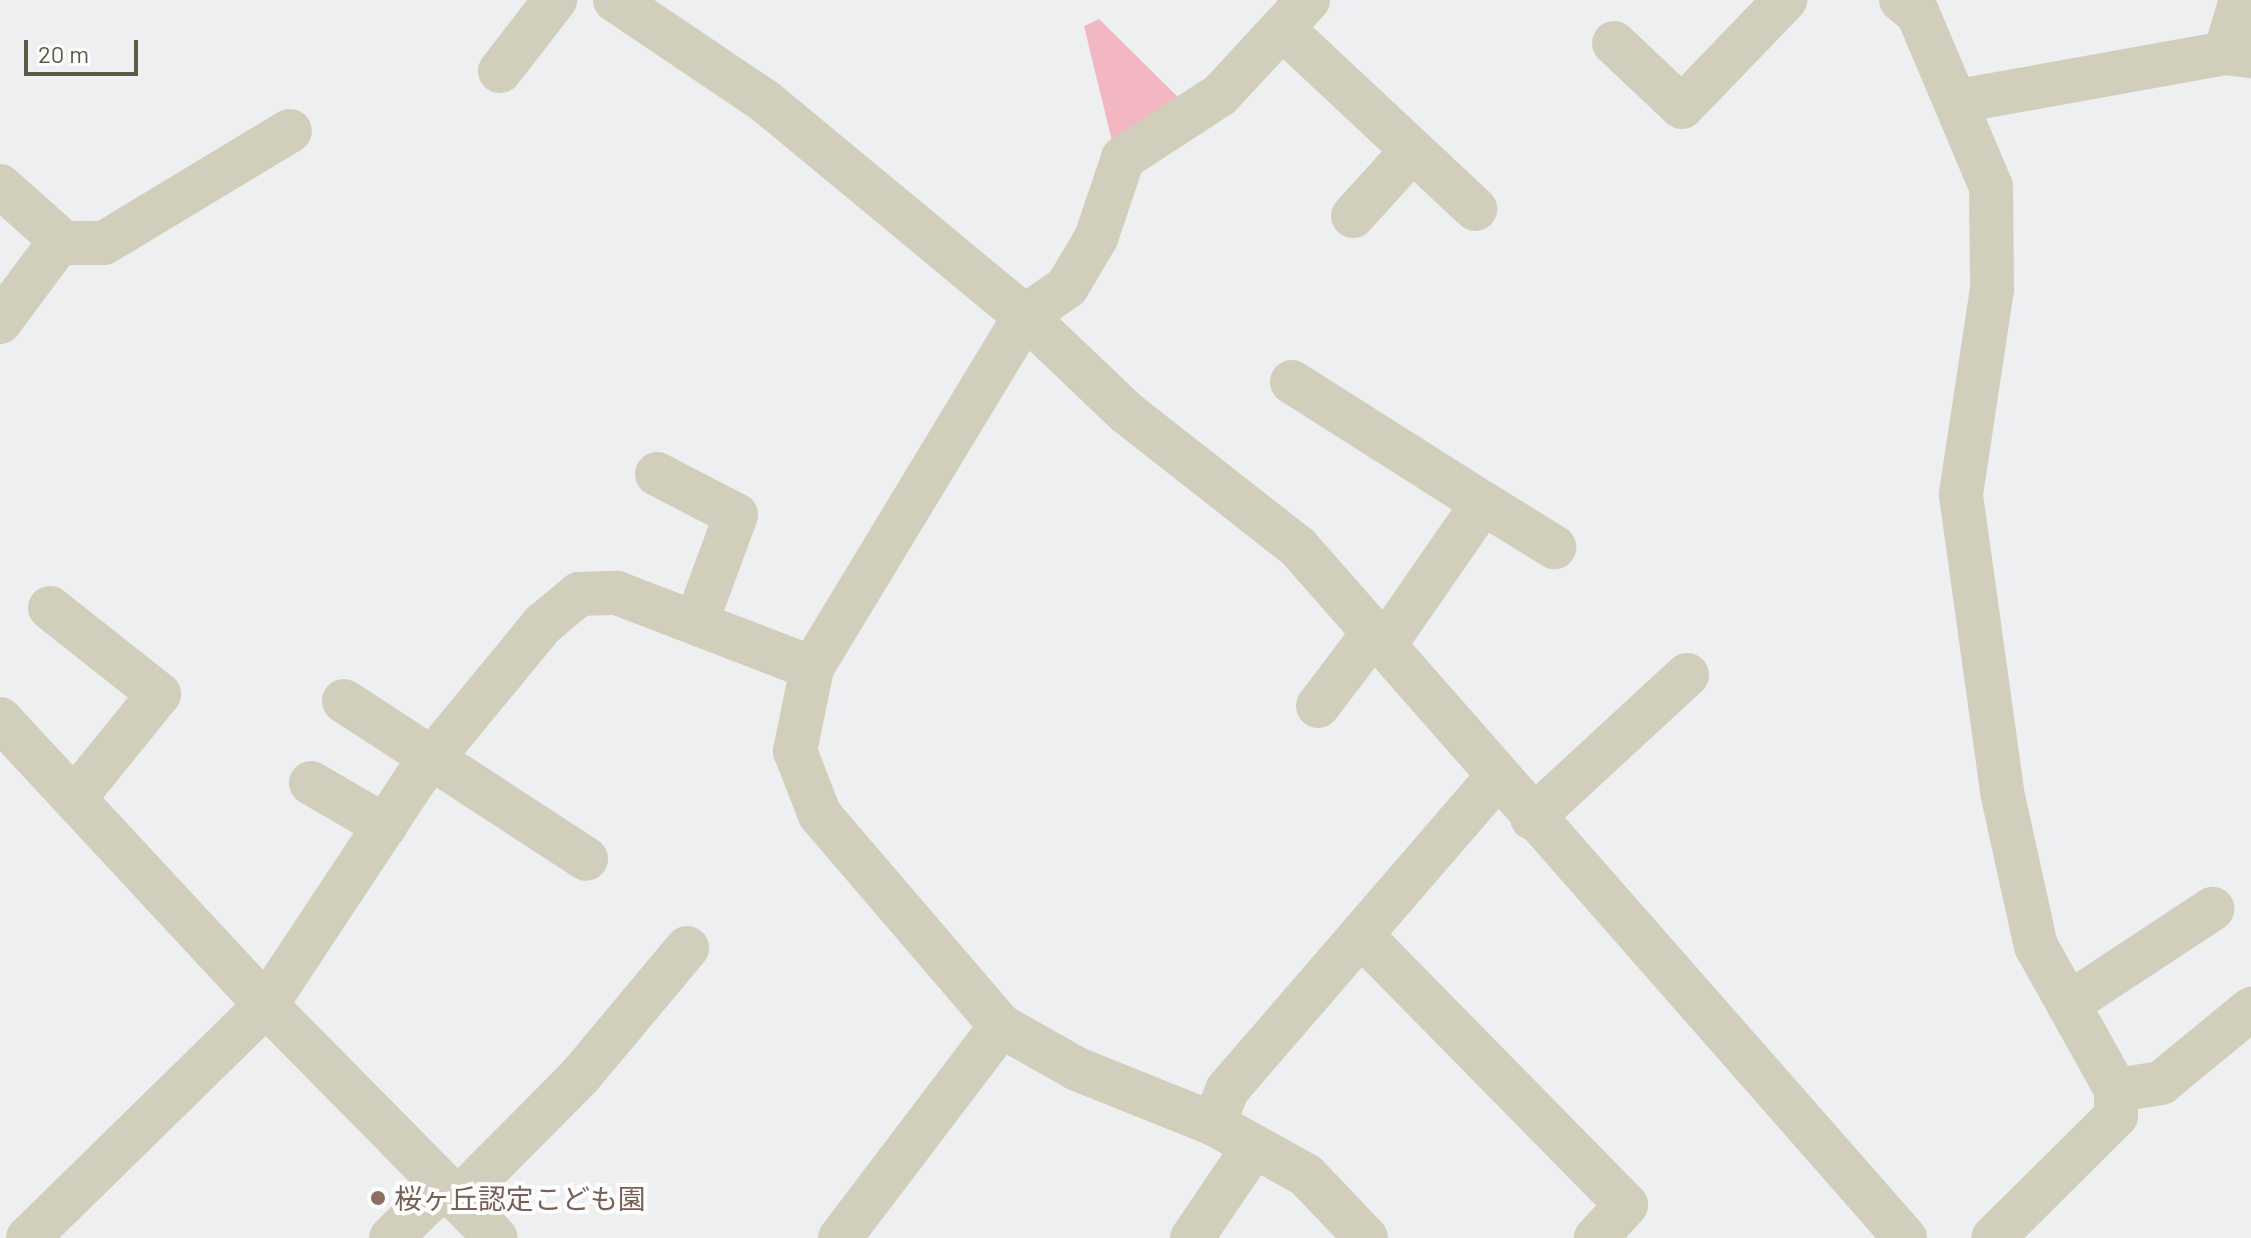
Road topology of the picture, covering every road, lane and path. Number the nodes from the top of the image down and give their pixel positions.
1 (555, 0) edge
2 (615, 0) edge
3 (1785, 0) edge
4 (1901, 0) edge
5 (2241, 0) edge
6 (1287, 14) edge
7 (1614, 43) dead end
8 (2238, 55) edge
9 (500, 71) dead end
10 (1959, 101) junction
11 (290, 131) dead end
12 (1412, 151) junction
13 (0, 186) edge
14 (1475, 209) dead end
15 (1353, 216) dead end
16 (61, 240) junction
17 (1025, 316) junction
18 (0, 322) edge
19 (1292, 382) dead end
20 (657, 474) dead end
21 (1483, 503) junction
22 (1554, 547) dead end
23 (50, 608) dead end
24 (696, 623) junction
25 (1380, 637) junction
26 (812, 668) junction
27 (1687, 675) dead end
28 (344, 701) dead end
29 (1318, 706) dead end
30 (0, 719) edge
31 (432, 759) junction
32 (1495, 779) junction
33 (311, 783) dead end
34 (74, 799) junction
35 (1532, 818) junction
36 (385, 826) junction
37 (586, 859) dead end
38 (2212, 909) dead end
39 (1361, 935) junction
40 (687, 948) dead end
41 (2068, 1004) junction
42 (266, 1005) junction
43 (2251, 1009) edge
44 (1001, 1026) junction
45 (2116, 1090) junction
46 (1214, 1124) junction
47 (1253, 1148) junction
48 (451, 1193) junction
49 (28, 1238) edge
50 (391, 1238) edge
51 (496, 1238) edge
52 (840, 1238) edge
53 (1192, 1238) edge
54 (1366, 1238) edge
55 (1596, 1238) edge
56 (1905, 1238) edge
57 (1993, 1238) edge

1 - 9 street
2 - 17 street
3 - 7 street
4 - 10 street
5 - 8 street
6 - 12 street
6 - 17 street
8 - 10 street
10 - 41 street
11 - 16 street
12 - 14 street
12 - 15 street
13 - 16 street
16 - 18 street
17 - 25 street
17 - 26 street
19 - 21 street
20 - 24 street
21 - 22 street
21 - 25 street
23 - 34 street
24 - 26 street
24 - 31 street
25 - 29 street
25 - 32 street
26 - 44 street
27 - 35 street
28 - 31 street
30 - 34 street
31 - 36 street
31 - 37 street
32 - 35 street
32 - 39 street
33 - 36 street
34 - 42 street
35 - 56 street
36 - 42 street
38 - 41 street
39 - 46 street
39 - 55 street
40 - 48 street
41 - 45 street
42 - 48 street
42 - 49 street
43 - 45 street
44 - 46 street
44 - 52 street
45 - 57 street
46 - 47 street
47 - 53 street
47 - 54 street
48 - 50 street
48 - 51 street

